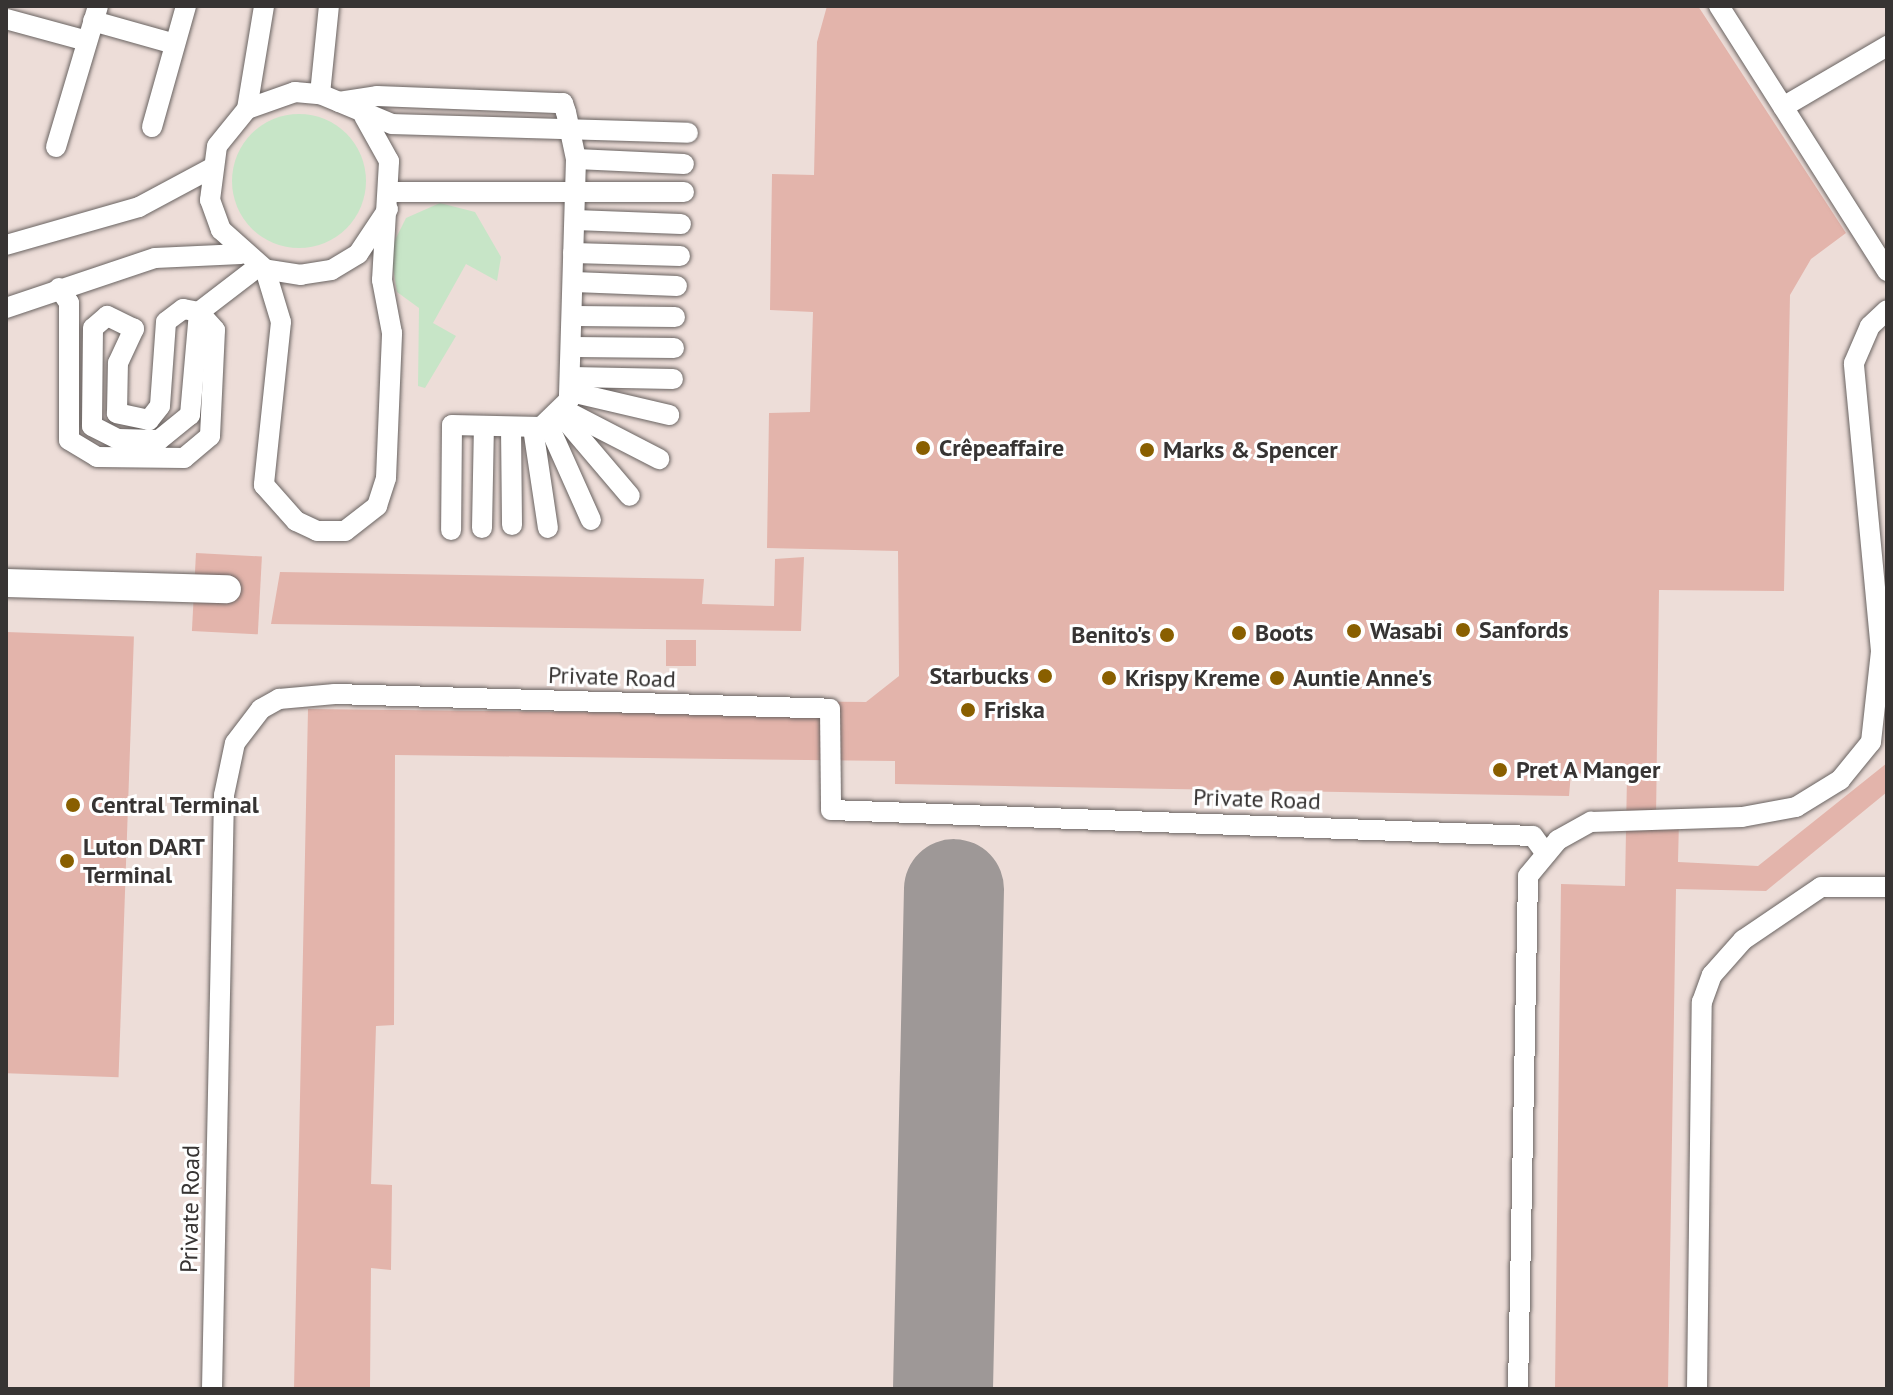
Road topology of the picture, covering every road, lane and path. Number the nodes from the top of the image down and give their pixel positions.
1 (186, 6) edge
2 (264, 6) edge
3 (329, 6) edge
4 (1719, 6) edge
5 (95, 13) edge
6 (6, 19) edge
7 (87, 41) junction
8 (175, 44) junction
9 (1887, 46) edge
10 (330, 98) junction
11 (1783, 107) junction
12 (247, 109) junction
13 (364, 116) junction
14 (152, 127) dead end
15 (569, 129) junction
16 (688, 133) dead end
17 (56, 147) dead end
18 (576, 159) junction
19 (684, 164) dead end
20 (210, 169) junction
21 (576, 188) junction
22 (684, 192) dead end
23 (389, 200) junction
24 (575, 220) junction
25 (681, 224) dead end
26 (6, 245) edge
27 (573, 253) junction
28 (241, 254) junction
29 (680, 256) dead end
30 (262, 267) junction
31 (1887, 271) edge
32 (574, 282) junction
33 (677, 286) dead end
34 (59, 288) junction
35 (6, 308) edge
36 (1887, 310) edge
37 (199, 312) junction
38 (575, 316) junction
39 (675, 317) dead end
40 (574, 347) junction
41 (674, 348) dead end
42 (673, 379) dead end
43 (558, 408) junction
44 (669, 415) dead end
45 (484, 426) junction
46 (511, 428) junction
47 (659, 459) dead end
48 (630, 496) dead end
49 (591, 520) dead end
50 (512, 525) dead end
51 (482, 528) dead end
52 (548, 528) dead end
53 (451, 530) dead end
54 (6, 583) edge
55 (227, 589) dead end
56 (1546, 854) junction
57 (1887, 887) edge
58 (212, 1389) edge
59 (1518, 1389) edge
60 (1697, 1389) edge

1 - 8 lane
2 - 12 lane
3 - 10 lane
4 - 11 lane
5 - 7 lane
5 - 8 lane
6 - 7 lane
7 - 17 lane
8 - 14 lane
9 - 11 lane
10 - 12 lane
10 - 13 lane
10 - 15 lane
11 - 31 lane
12 - 20 lane
13 - 15 lane
13 - 23 lane
15 - 16 lane
15 - 18 lane
18 - 19 lane
18 - 21 lane
20 - 26 lane
20 - 28 lane
21 - 22 lane
21 - 23 lane
21 - 24 lane
23 - 30 lane
23 - 30 lane
24 - 25 lane
24 - 27 lane
27 - 29 lane
27 - 32 lane
28 - 30 lane
28 - 34 lane
30 - 37 lane
32 - 33 lane
32 - 38 lane
34 - 35 lane
34 - 37 lane
36 - 56 lane
37 - 37 lane
38 - 39 lane
38 - 40 lane
40 - 41 lane
40 - 43 lane
42 - 43 lane
43 - 44 lane
43 - 46 lane
43 - 47 lane
43 - 48 lane
43 - 49 lane
43 - 52 lane
45 - 46 lane
45 - 51 lane
45 - 53 lane
46 - 50 lane
54 - 55 street, bridge
56 - 58 lane, Private Road
56 - 59 lane
57 - 60 lane

